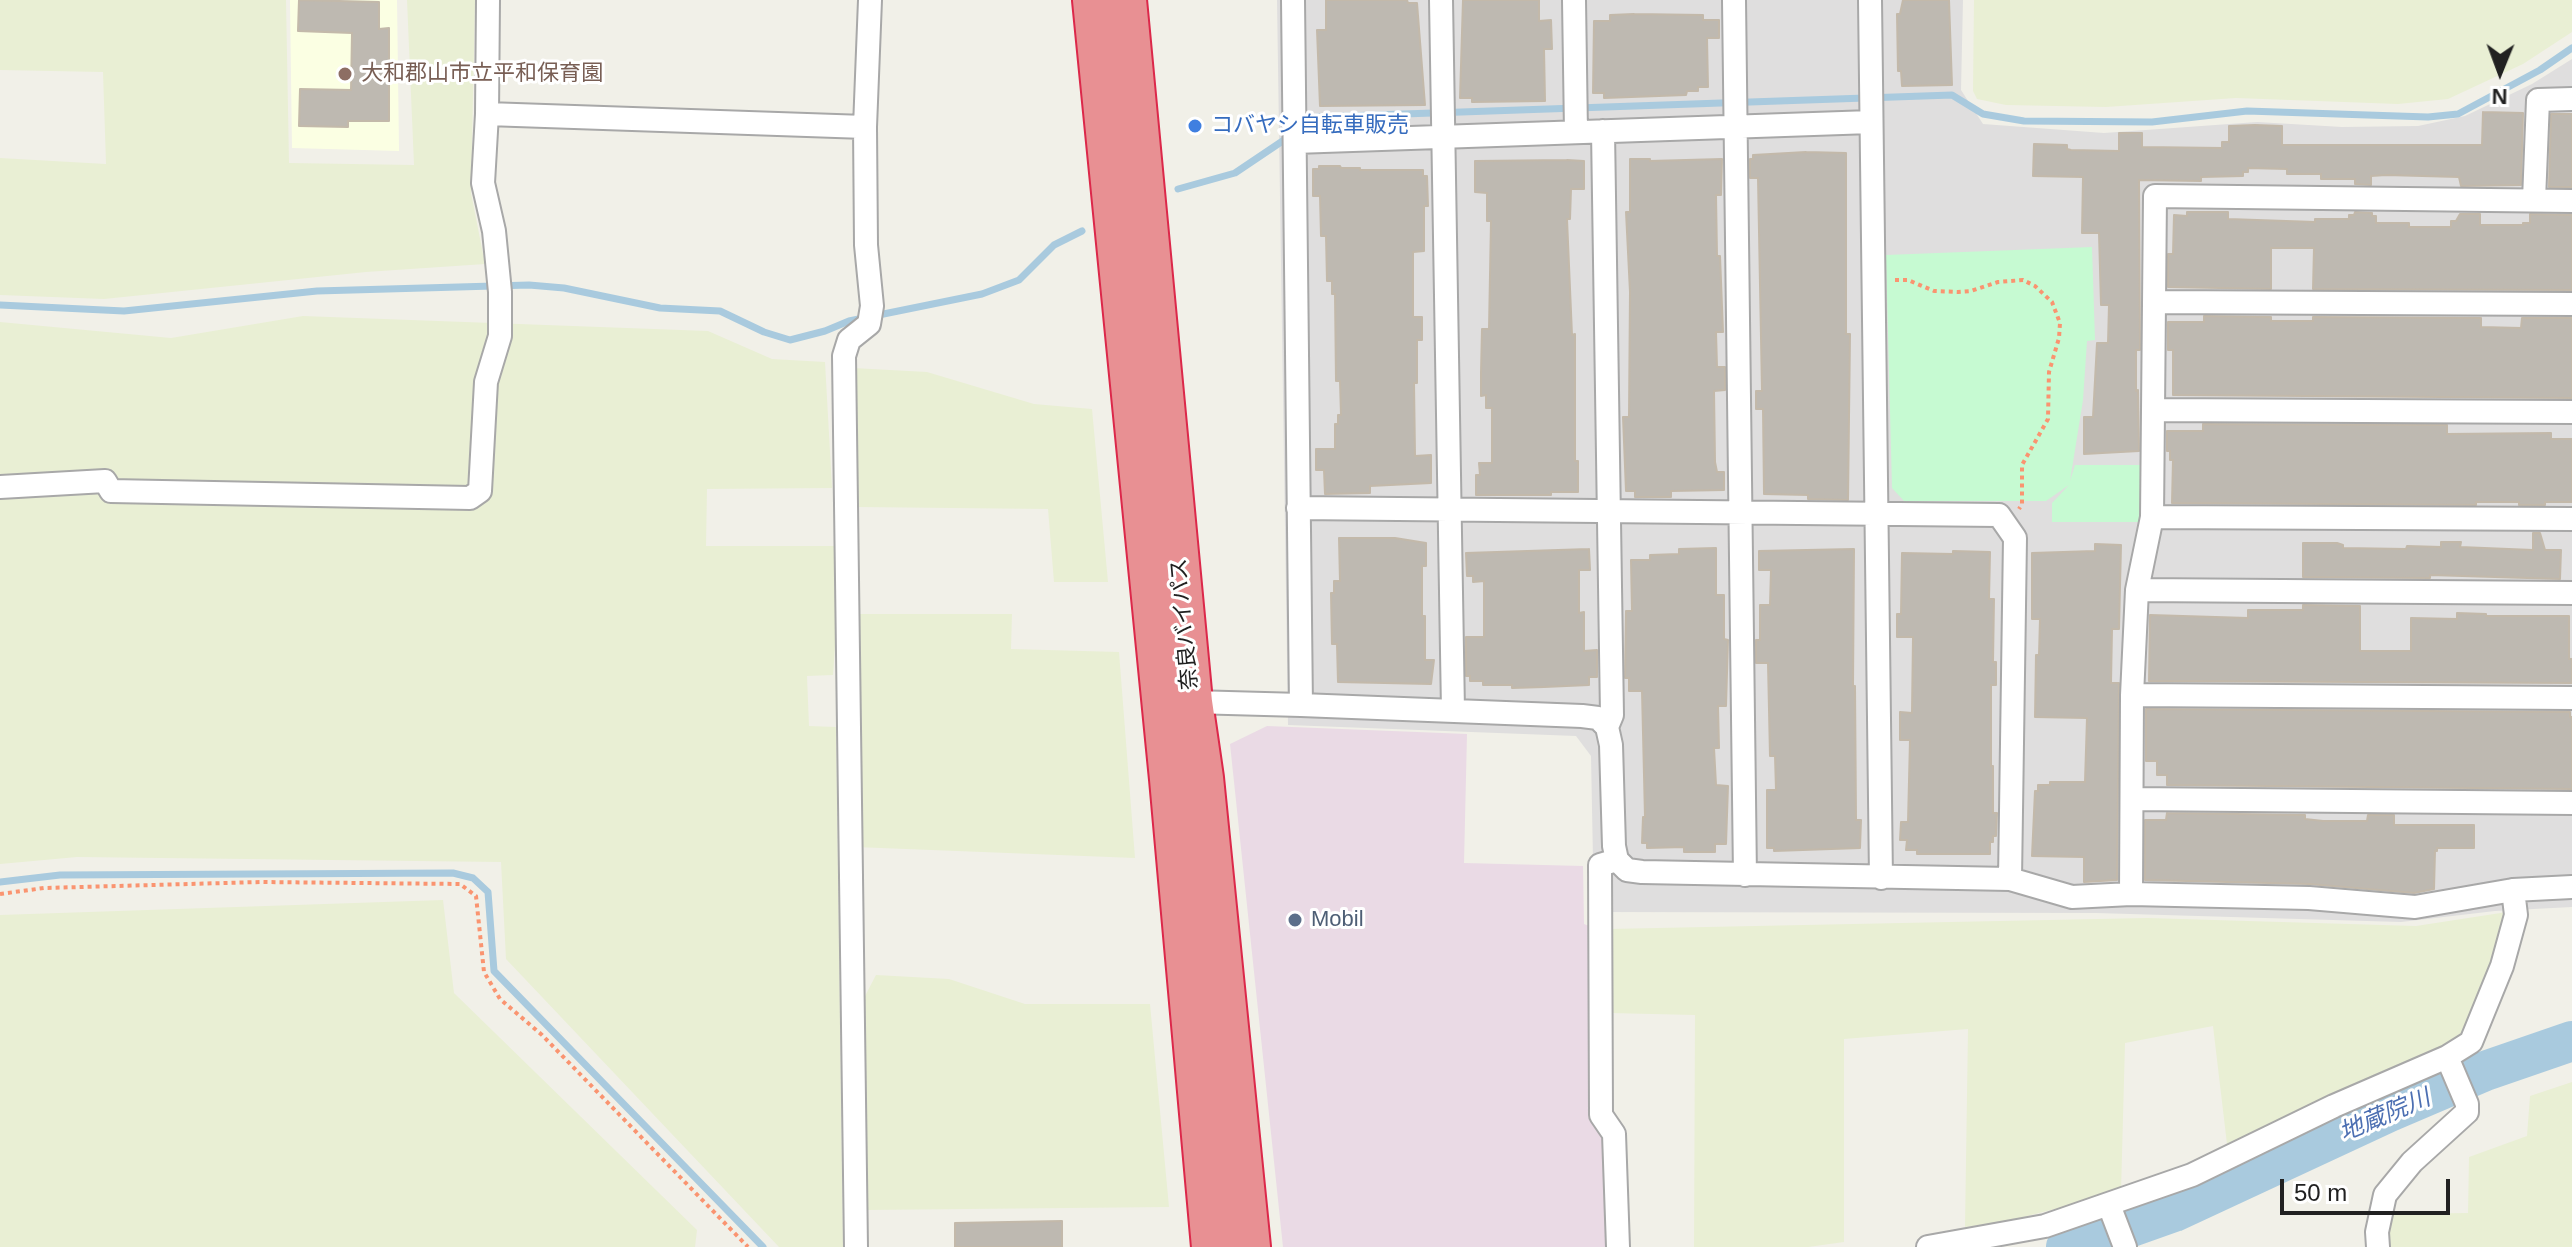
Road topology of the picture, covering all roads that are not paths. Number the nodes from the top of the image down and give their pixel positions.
1 (488, 0) edge
2 (870, 0) edge
3 (1093, 0) edge
4 (1126, 0) edge
5 (1293, 0) edge
6 (1441, 0) edge
7 (1574, 0) edge
8 (1734, 0) edge
9 (1870, 0) edge
10 (2572, 99) edge
11 (487, 114) junction
12 (1871, 122) junction
13 (1735, 126) junction
14 (865, 127) junction
15 (1603, 131) junction
16 (1576, 132) junction
17 (1444, 137) junction
18 (1295, 142) junction
19 (2534, 200) junction
20 (2572, 201) edge
21 (2154, 302) junction
22 (2572, 304) edge
23 (2153, 410) junction
24 (2572, 412) edge
25 (0, 487) edge
26 (1298, 508) junction
27 (1450, 509) junction
28 (1608, 510) junction
29 (1740, 511) junction
30 (1876, 513) junction
31 (2152, 517) junction
32 (2572, 519) edge
33 (2137, 590) junction
34 (2572, 593) edge
35 (2132, 695) junction
36 (2572, 698) edge
37 (1192, 702) junction
38 (1301, 705) junction
39 (1453, 710) junction
40 (1607, 727) junction
41 (2132, 799) junction
42 (2572, 803) edge
43 (1617, 860) junction
44 (1745, 875) junction
45 (1881, 878) junction
46 (2010, 879) junction
47 (2572, 887) edge
48 (2513, 890) junction
49 (2131, 894) junction
50 (2450, 1062) junction
51 (2110, 1209) junction
52 (856, 1247) edge
53 (1212, 1247) edge
54 (1250, 1247) edge
55 (1618, 1247) edge
56 (1928, 1247) edge
57 (2125, 1247) edge
58 (2378, 1247) edge

1 - 11 street
2 - 14 street
3 - 53 highway, 奈良バイパス
4 - 37 highway, 奈良バイパス
5 - 18 street
6 - 17 street
7 - 16 street
8 - 13 street
9 - 12 street
10 - 19 street
11 - 14 street
11 - 25 street
12 - 13 street
12 - 30 street
13 - 15 street
13 - 29 street
14 - 52 street
15 - 16 street
15 - 28 street
16 - 17 street
17 - 18 street
17 - 27 street
18 - 26 street
19 - 20 street
19 - 21 street
21 - 22 street
21 - 23 street
23 - 24 street
23 - 31 street
26 - 27 street
26 - 38 street
27 - 28 street
27 - 39 street
28 - 29 street
28 - 40 street
29 - 30 street
29 - 44 street
30 - 45 street
30 - 46 street
31 - 32 street
31 - 33 street
33 - 34 street
33 - 35 street
35 - 36 street
35 - 41 street
37 - 38 street
37 - 54 highway, 奈良バイパス
38 - 39 street
39 - 40 street
40 - 43 street
41 - 42 street
41 - 49 street
43 - 44 street
43 - 55 street
44 - 45 street
45 - 46 street
46 - 49 street
47 - 48 street
48 - 49 street
48 - 50 street
50 - 51 street
50 - 58 street
51 - 56 street
51 - 57 street

